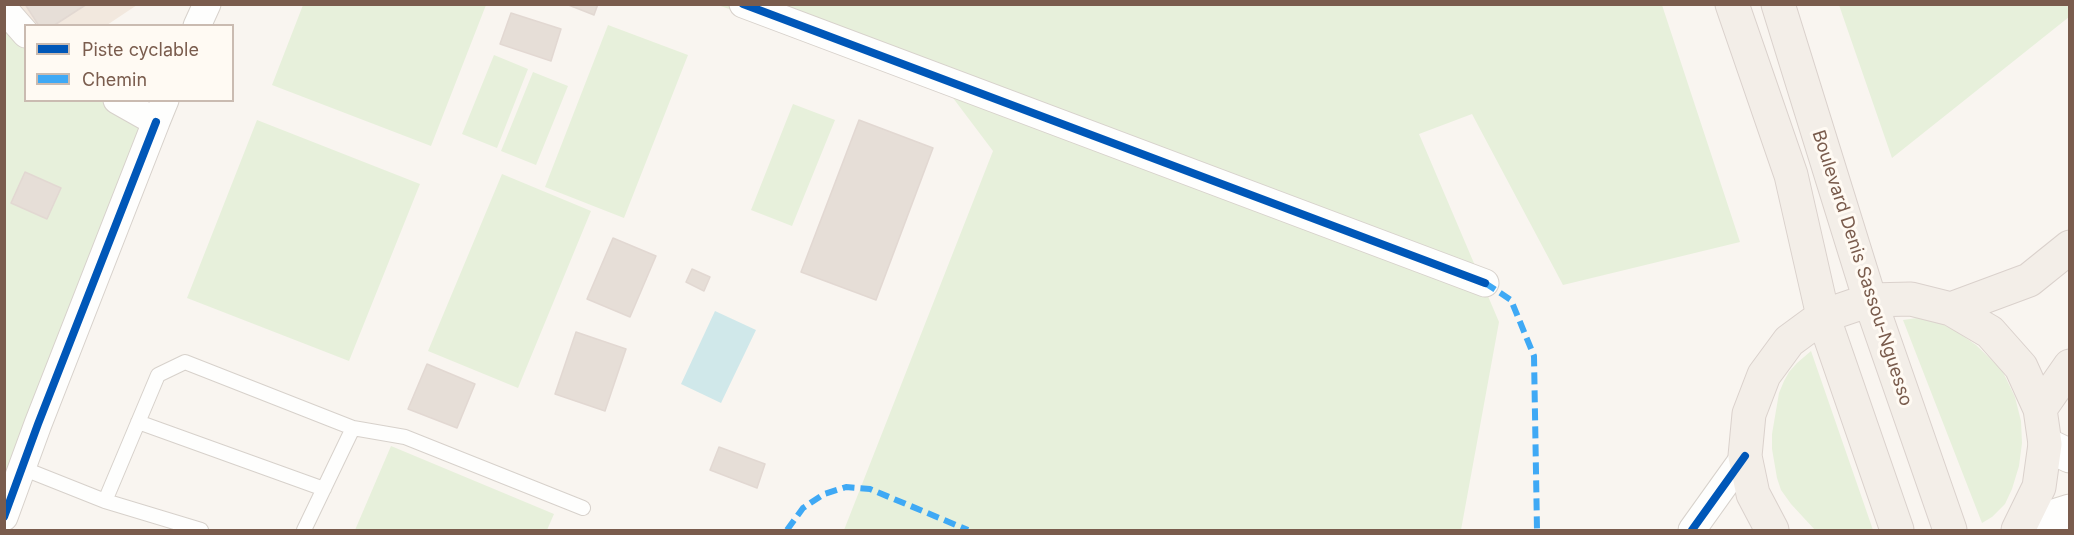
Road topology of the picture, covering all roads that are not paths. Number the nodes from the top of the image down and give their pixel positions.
1 (207, 4) edge
2 (743, 4) edge
3 (1732, 4) edge
4 (1778, 4) edge
5 (4, 9) edge
6 (199, 24) edge
7 (24, 32) edge
8 (125, 102) edge
9 (160, 111) edge
10 (2070, 247) edge
11 (1485, 283) dead end
12 (1870, 300) junction
13 (1951, 309) junction
14 (1823, 316) junction
15 (2070, 366) edge
16 (2040, 409) junction
17 (138, 422) junction
18 (352, 428) junction
19 (2057, 450) edge
20 (1745, 456) junction
21 (22, 468) junction
22 (324, 489) junction
23 (1753, 494) junction
24 (105, 501) junction
25 (583, 508) dead end
26 (6, 509) edge
27 (2070, 511) edge
28 (2020, 528) edge
29 (201, 531) edge
30 (304, 531) edge
31 (1692, 531) edge
32 (1753, 531) edge
33 (1772, 531) edge
34 (1897, 531) edge
35 (1950, 531) edge

1 - 6 street
2 - 11 street
3 - 14 main road
4 - 12 main road, Boulevard Denis Sassou-Nguesso
5 - 7 street
8 - 9 street
9 - 21 street
10 - 13 main road
12 - 13 main road
12 - 14 main road
12 - 35 main road, Boulevard Denis Sassou-Nguesso
13 - 16 main road
14 - 20 main road
14 - 34 main road
15 - 16 main road
16 - 19 main road
17 - 18 lane
17 - 22 lane
17 - 24 lane
18 - 22 lane
18 - 25 lane
19 - 28 main road
20 - 23 main road
20 - 31 street
21 - 24 lane
21 - 26 street
22 - 30 lane
23 - 32 main road
23 - 33 main road
24 - 29 lane
27 - 28 main road

